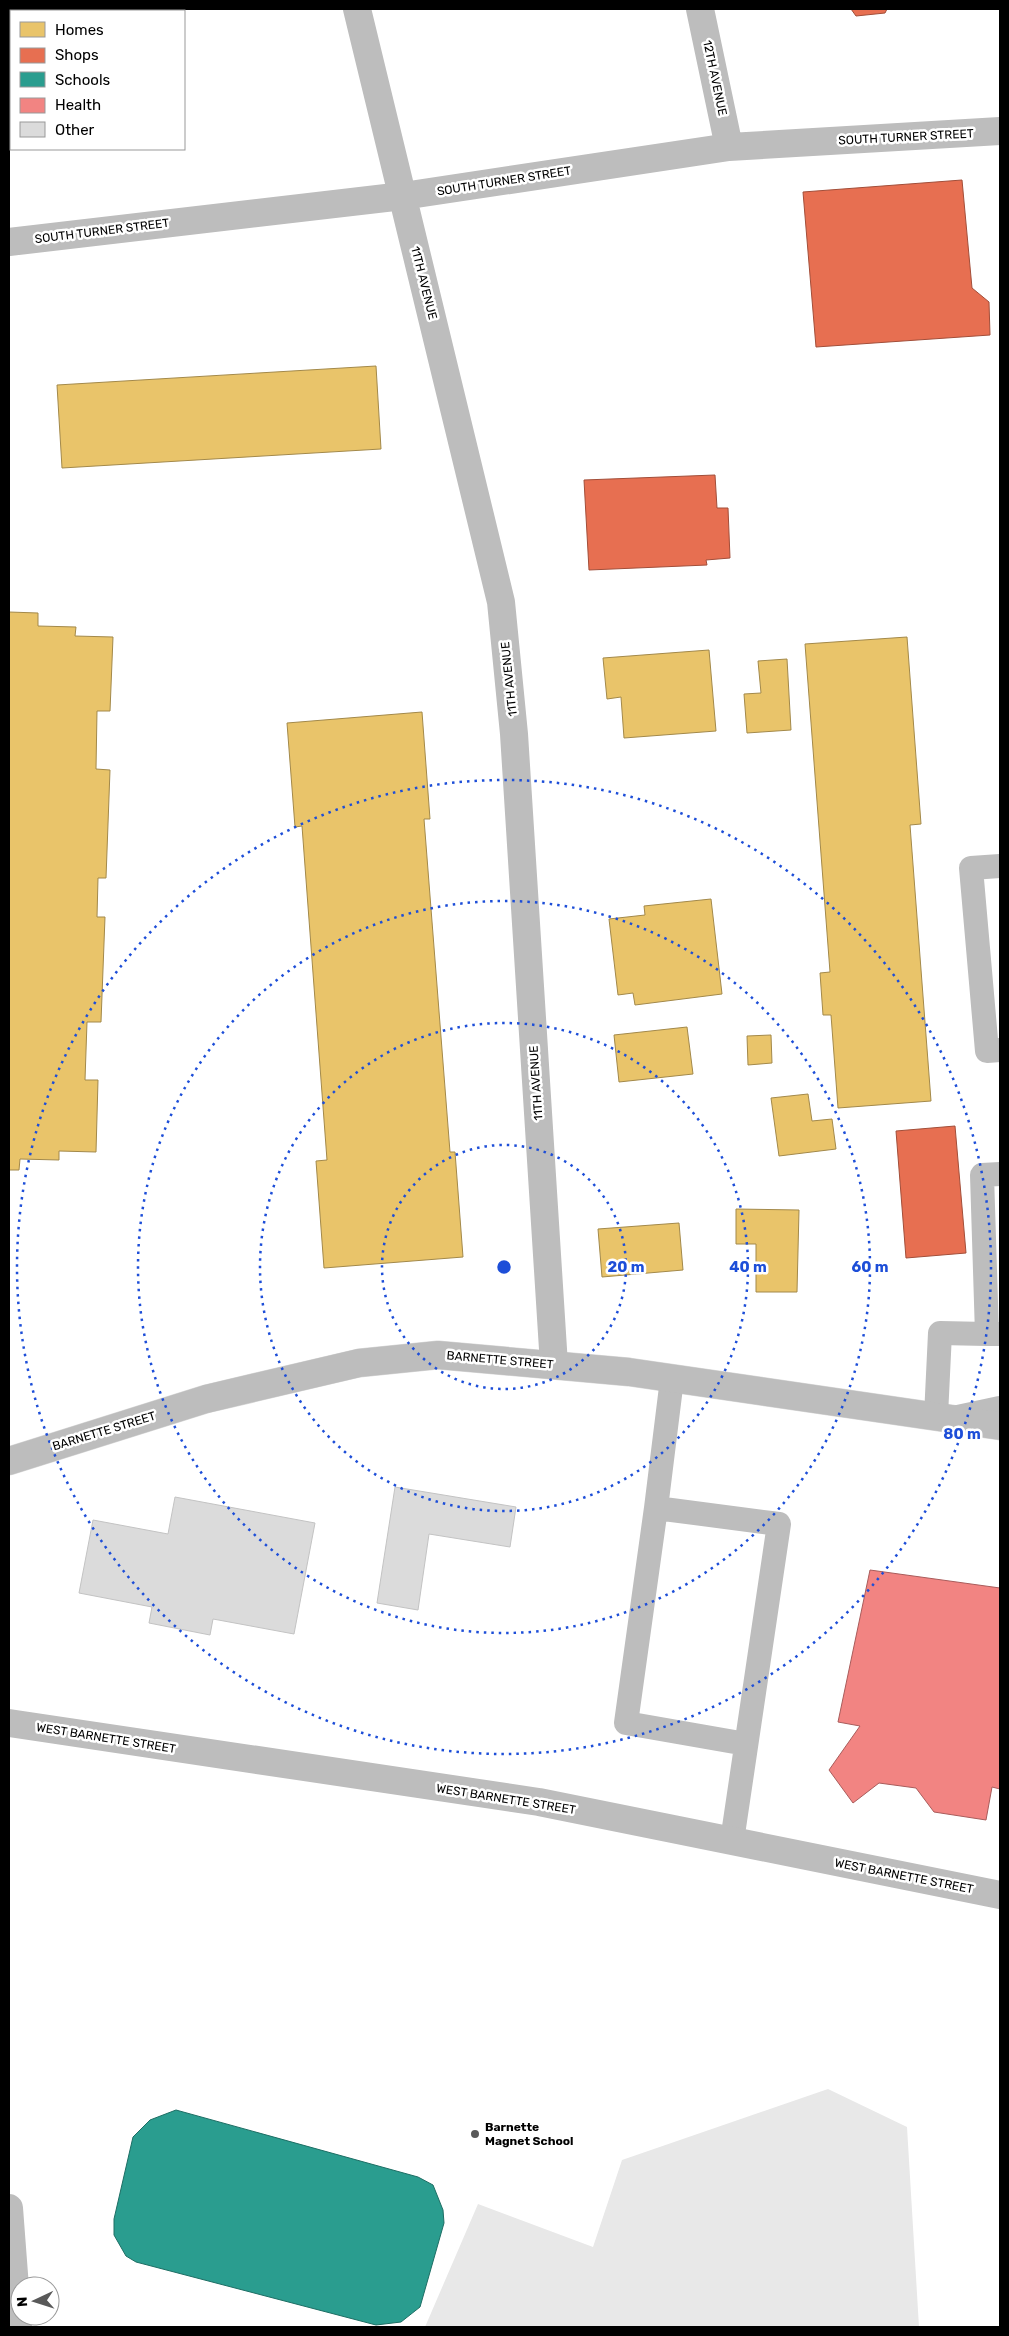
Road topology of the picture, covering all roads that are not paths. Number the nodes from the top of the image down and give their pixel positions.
1 (357, 9) edge
2 (700, 9) edge
3 (1000, 131) edge
4 (729, 147) junction
5 (402, 196) junction
6 (9, 242) edge
7 (1000, 866) edge
8 (1000, 1050) edge
9 (1000, 1174) edge
10 (994, 1334) edge
11 (554, 1365) junction
12 (672, 1378) junction
13 (1000, 1410) edge
14 (945, 1418) junction
15 (1000, 1426) edge
16 (9, 1461) edge
17 (656, 1508) junction
18 (9, 1723) edge
19 (746, 1744) junction
20 (732, 1841) junction
21 (1000, 1895) edge
22 (9, 2208) edge
23 (18, 2327) edge

1 - 5 street, 11TH AVENUE
2 - 4 street, 12TH AVENUE
3 - 4 street, SOUTH TURNER STREET
4 - 5 street, SOUTH TURNER STREET
5 - 6 street, SOUTH TURNER STREET
5 - 11 street, 11TH AVENUE
7 - 8 lane
9 - 10 lane
10 - 14 lane
11 - 12 street, BARNETTE STREET
11 - 16 street, BARNETTE STREET
12 - 14 street, BARNETTE STREET
12 - 17 lane
13 - 14 street
14 - 15 street, BARNETTE STREET
17 - 19 lane
17 - 19 lane
18 - 20 street, WEST BARNETTE STREET
19 - 20 lane
20 - 21 street, WEST BARNETTE STREET
22 - 23 street

